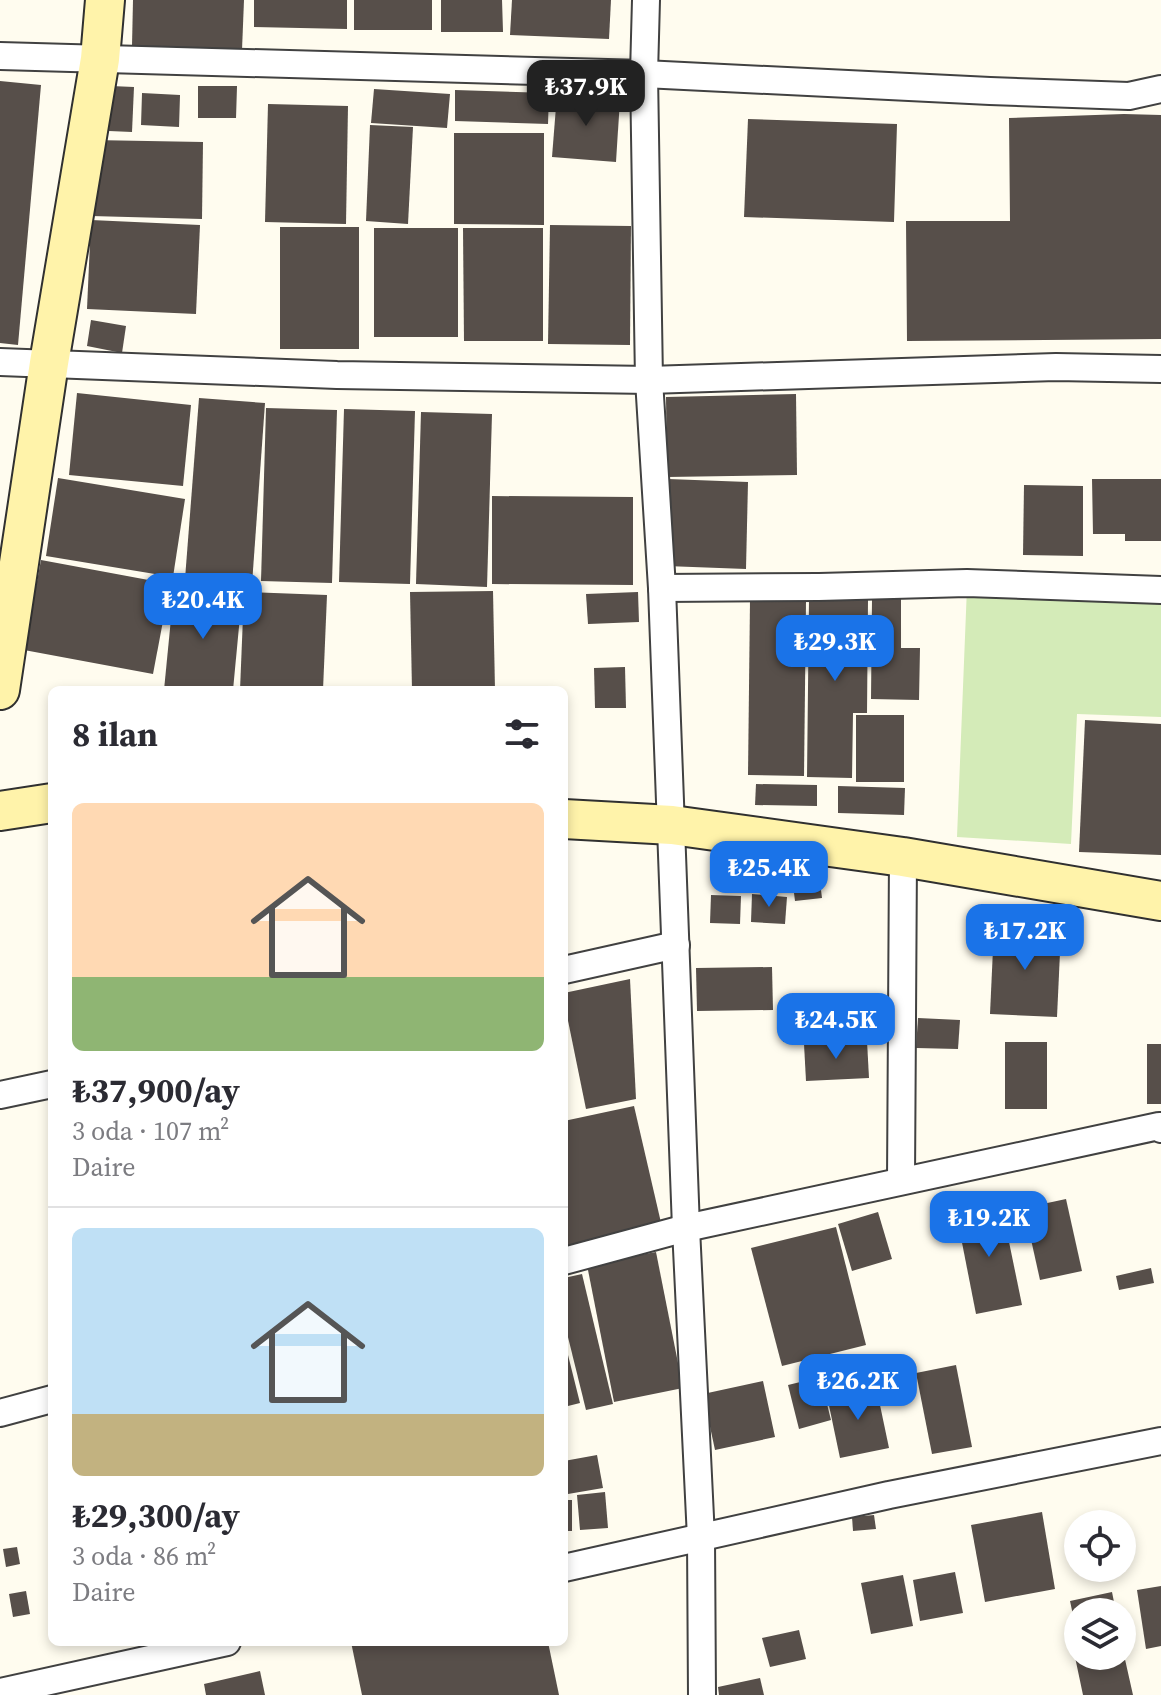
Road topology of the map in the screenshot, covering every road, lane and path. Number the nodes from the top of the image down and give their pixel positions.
1 (105, 0) edge
2 (646, 0) edge
3 (0, 56) edge
4 (100, 59) junction
5 (644, 74) junction
6 (1161, 89) edge
7 (0, 362) edge
8 (49, 363) junction
9 (1161, 369) edge
10 (649, 380) junction
11 (662, 588) junction
12 (1161, 590) edge
13 (0, 690) edge
14 (48, 804) edge
15 (0, 811) edge
16 (568, 819) edge
17 (672, 825) junction
18 (903, 857) junction
19 (1161, 901) edge
20 (676, 945) junction
21 (568, 969) edge
22 (48, 1085) edge
23 (0, 1095) edge
24 (1160, 1127) edge
25 (901, 1181) junction
26 (686, 1228) junction
27 (568, 1260) edge
28 (48, 1400) edge
29 (0, 1413) edge
30 (1161, 1441) edge
31 (701, 1538) junction
32 (568, 1567) edge
33 (209, 1646) edge
34 (0, 1692) edge
35 (702, 1695) edge

1 - 4 street
2 - 5 street
3 - 4 street
4 - 5 street
4 - 8 street
5 - 6 street
5 - 10 street
7 - 8 street
8 - 10 street
8 - 13 street
9 - 10 street
10 - 11 street
11 - 12 street
11 - 17 street
14 - 15 street
16 - 17 street
17 - 18 street
17 - 20 street
18 - 19 street
18 - 25 street
20 - 21 street
20 - 26 street
22 - 23 street
24 - 25 street
25 - 26 street
26 - 27 street
26 - 31 street
28 - 29 street
30 - 31 street
31 - 32 street
31 - 35 street
33 - 34 street

